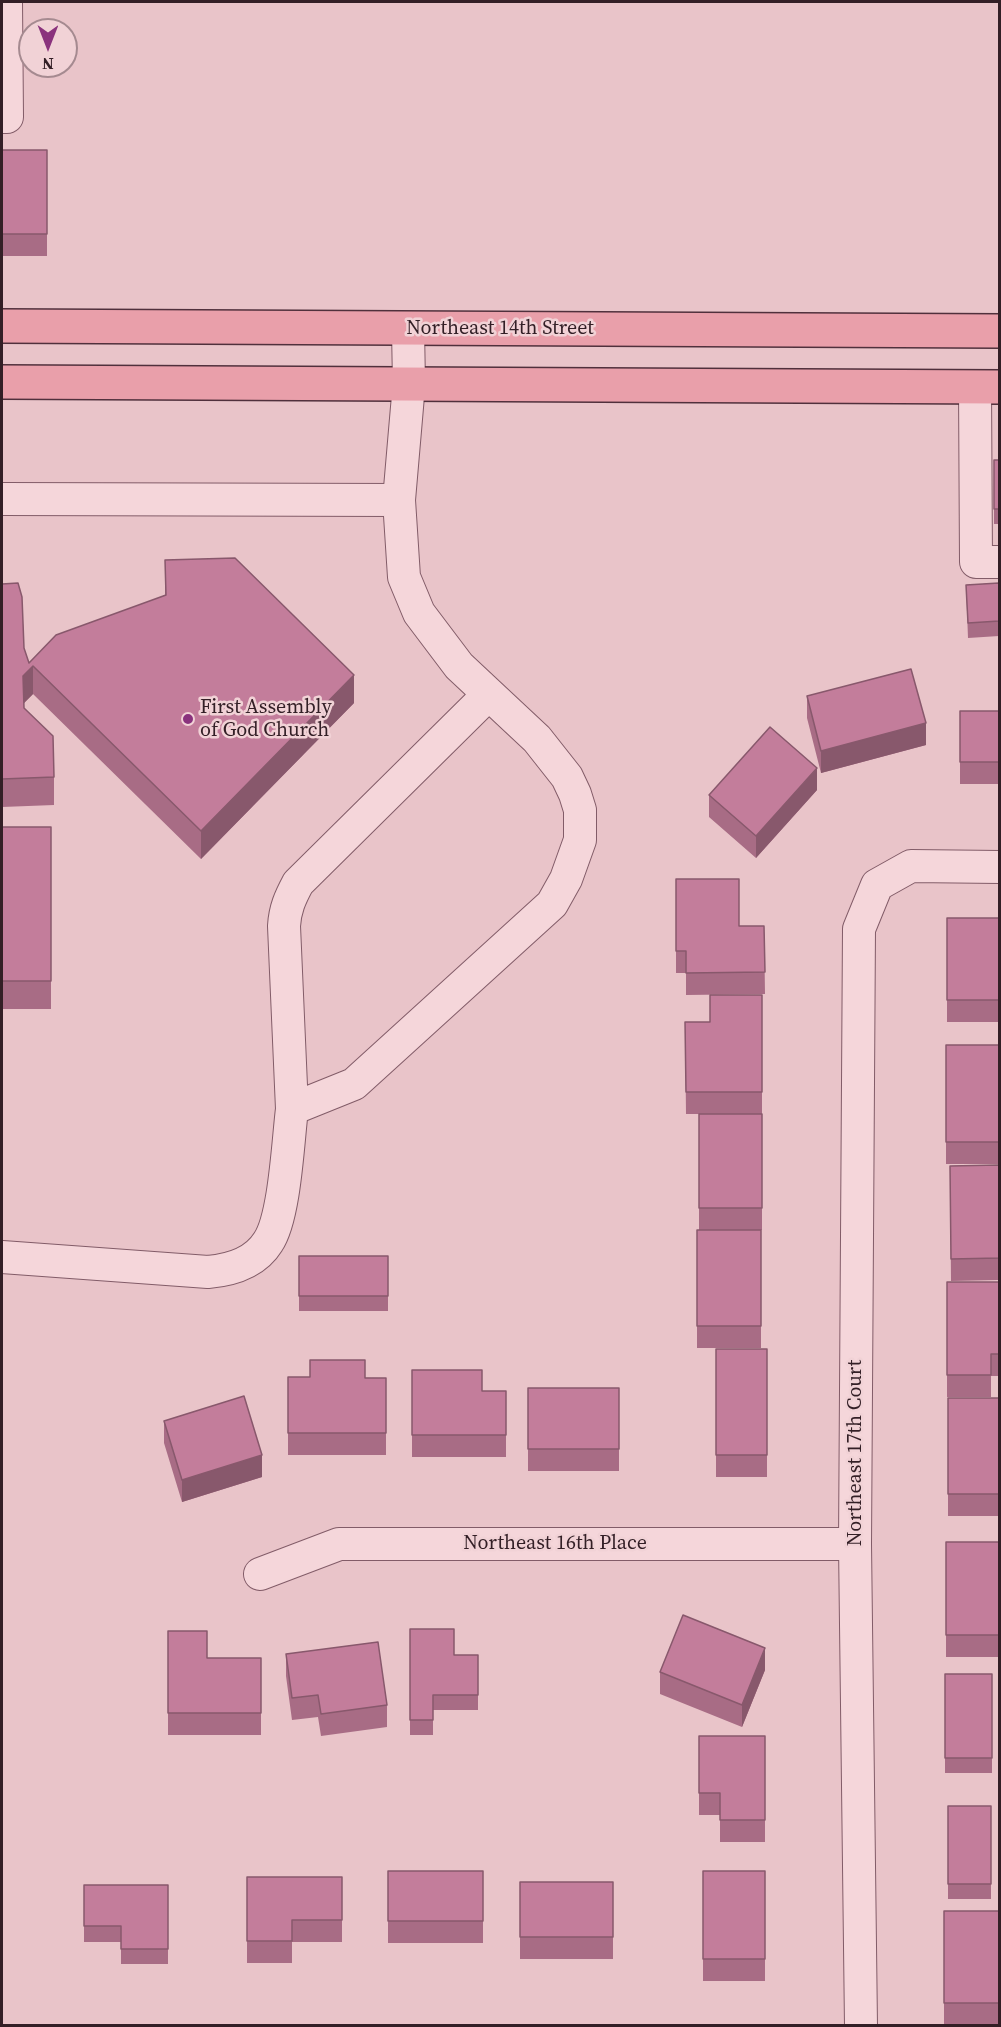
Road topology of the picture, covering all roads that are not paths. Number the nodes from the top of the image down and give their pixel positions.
1 (6, 2) edge
2 (2, 117) edge
3 (2, 327) edge
4 (408, 329) junction
5 (999, 331) edge
6 (2, 382) edge
7 (409, 384) junction
8 (987, 387) edge
9 (2, 499) edge
10 (399, 500) junction
11 (999, 562) edge
12 (489, 694) junction
13 (999, 867) edge
14 (292, 1109) junction
15 (2, 1257) edge
16 (855, 1544) junction
17 (260, 1574) dead end
18 (861, 2025) edge

1 - 2 street
3 - 4 main road, Northeast 14th Street
4 - 5 main road, Northeast 14th Street
4 - 7 street
6 - 7 main road
7 - 8 main road
7 - 10 street
8 - 11 street
9 - 10 street
10 - 12 street
12 - 14 street
12 - 14 street
13 - 16 street, Northeast 17th Court
14 - 15 street
16 - 17 street, Northeast 16th Place
16 - 18 street, Northeast 17th Court

